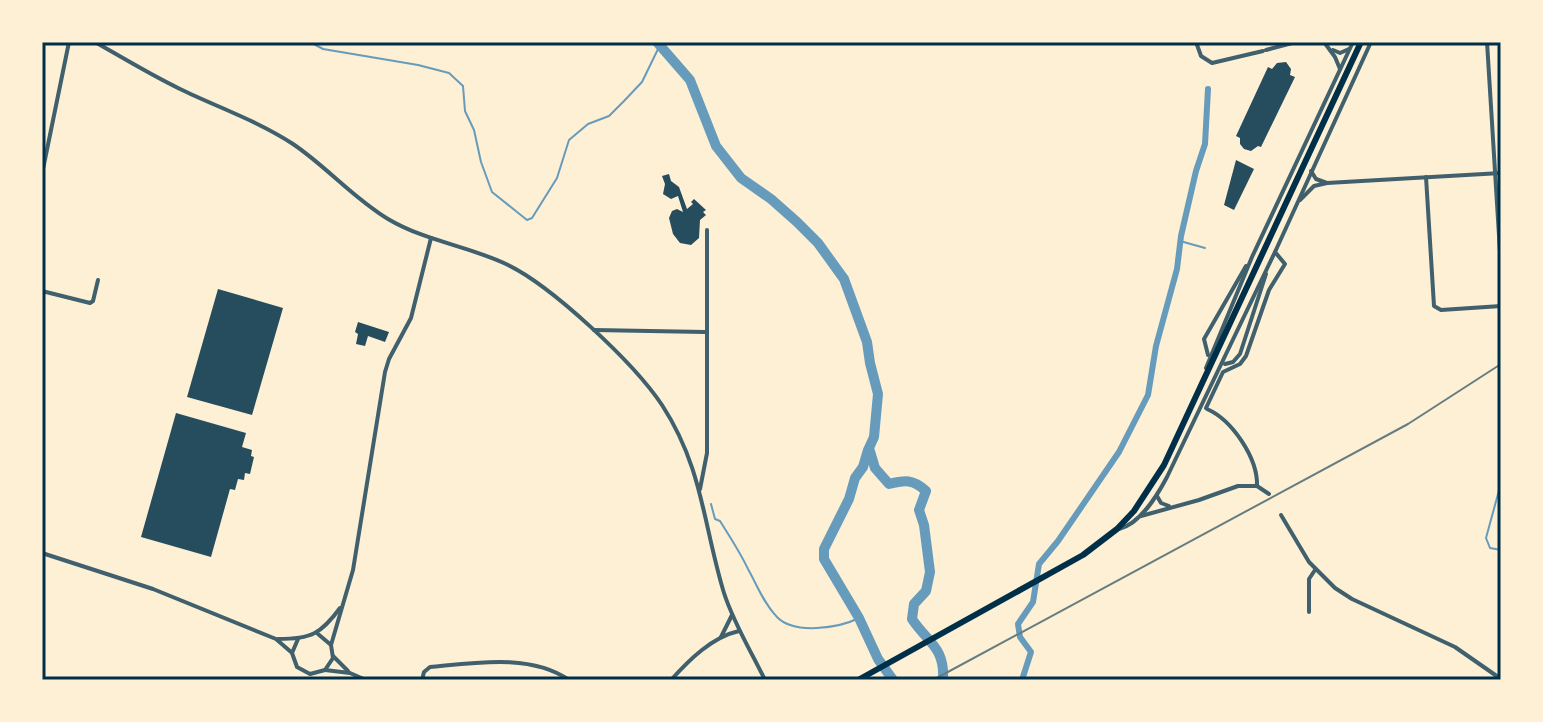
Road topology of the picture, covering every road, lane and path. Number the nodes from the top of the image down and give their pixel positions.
1 (69, 42) edge
2 (95, 42) edge
3 (1196, 42) edge
4 (1296, 42) edge
5 (1324, 42) edge
6 (1361, 42) edge
7 (1371, 42) edge
8 (1487, 42) edge
9 (1351, 46) edge
10 (1330, 48) junction
11 (1340, 69) junction
12 (1311, 171) junction
13 (1498, 173) edge
14 (42, 174) edge
15 (1426, 177) junction
16 (1327, 183) junction
17 (1294, 209) junction
18 (707, 230) dead end
19 (431, 238) junction
20 (1275, 252) junction
21 (1252, 257) junction
22 (1269, 264) junction
23 (1501, 268) edge
24 (98, 280) dead end
25 (42, 291) edge
26 (1501, 306) edge
27 (592, 330) junction
28 (707, 332) junction
29 (1208, 355) dead end
30 (1225, 364) dead end
31 (1198, 396) junction
32 (1204, 407) junction
33 (1257, 486) junction
34 (700, 489) junction
35 (1269, 494) dead end
36 (1157, 496) junction
37 (1172, 507) junction
38 (1281, 515) dead end
39 (1139, 516) junction
40 (1117, 529) junction
41 (42, 553) edge
42 (1315, 570) junction
43 (343, 604) junction
44 (1309, 612) dead end
45 (732, 615) junction
46 (739, 631) junction
47 (317, 634) junction
48 (276, 639) junction
49 (298, 639) junction
50 (713, 643) junction
51 (331, 645) junction
52 (292, 653) junction
53 (333, 656) junction
54 (325, 670) junction
55 (350, 673) junction
56 (765, 679) edge
57 (1501, 679) edge
58 (366, 680) edge
59 (422, 680) edge
60 (569, 680) edge
61 (671, 680) edge
62 (858, 680) edge

1 - 14 street
2 - 19 street
3 - 4 street
5 - 10 street
6 - 31 main road
7 - 12 street
8 - 13 street
9 - 10 street
9 - 11 street
10 - 11 street
11 - 21 street
12 - 16 street
12 - 17 street
13 - 15 street
13 - 23 street
15 - 16 street
15 - 26 street
16 - 17 street
17 - 20 street
18 - 28 street
19 - 27 street
19 - 43 street
20 - 22 street
20 - 32 street
21 - 29 street
21 - 31 street
22 - 30 street
22 - 32 street
24 - 25 street
27 - 28 street
27 - 34 street
28 - 34 street
31 - 40 main road
32 - 33 street
32 - 36 street
33 - 35 street
33 - 37 street
34 - 45 street
36 - 37 street
36 - 39 street
37 - 39 street
38 - 42 street
39 - 40 street
40 - 62 main road
41 - 48 street
42 - 44 street
42 - 57 street
43 - 47 street
43 - 51 street
45 - 46 street
45 - 50 street
46 - 50 street
46 - 56 street
47 - 49 street
47 - 51 street
48 - 49 street
48 - 52 street
49 - 52 street
50 - 61 street
51 - 53 street
52 - 54 street
53 - 54 street
53 - 55 street
54 - 55 street
55 - 58 street
59 - 60 street

